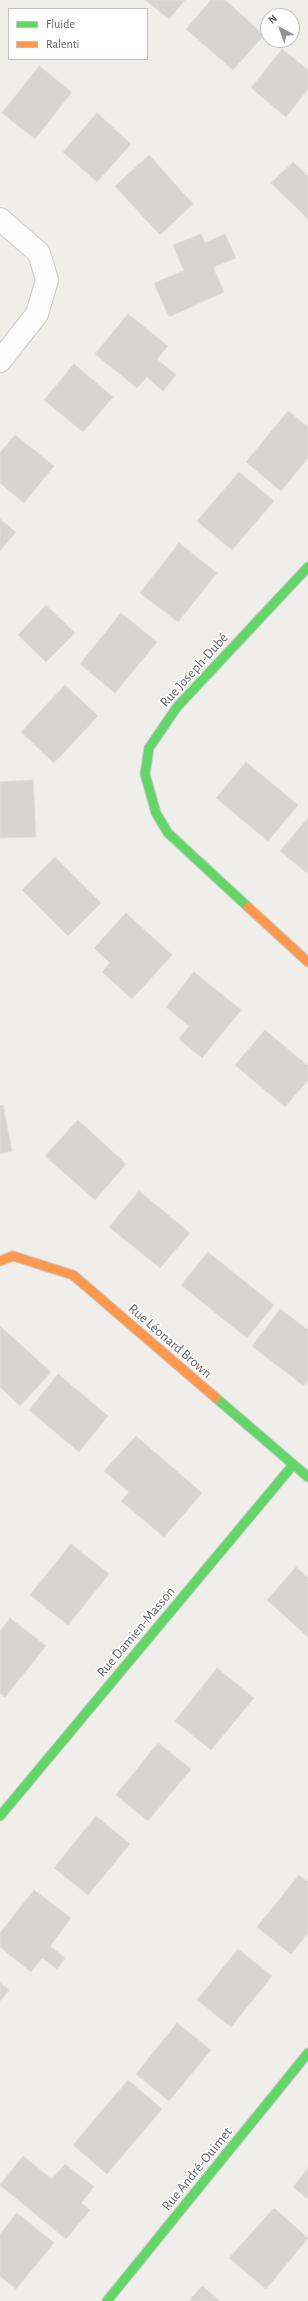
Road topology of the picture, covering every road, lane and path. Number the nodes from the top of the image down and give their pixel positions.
1 (0, 219) edge
2 (0, 361) edge
3 (308, 567) edge
4 (308, 962) edge
5 (0, 1261) edge
6 (293, 1465) junction
7 (308, 1478) edge
8 (0, 1816) edge
9 (308, 2054) edge
10 (107, 2301) edge

1 - 2 street
3 - 4 street, Rue Joseph-Dubé
5 - 6 street, Rue Léonard Brown
6 - 7 street, Rue Léonard Brown
6 - 8 street, Rue Damien-Masson
9 - 10 street, Rue André-Ouimet

